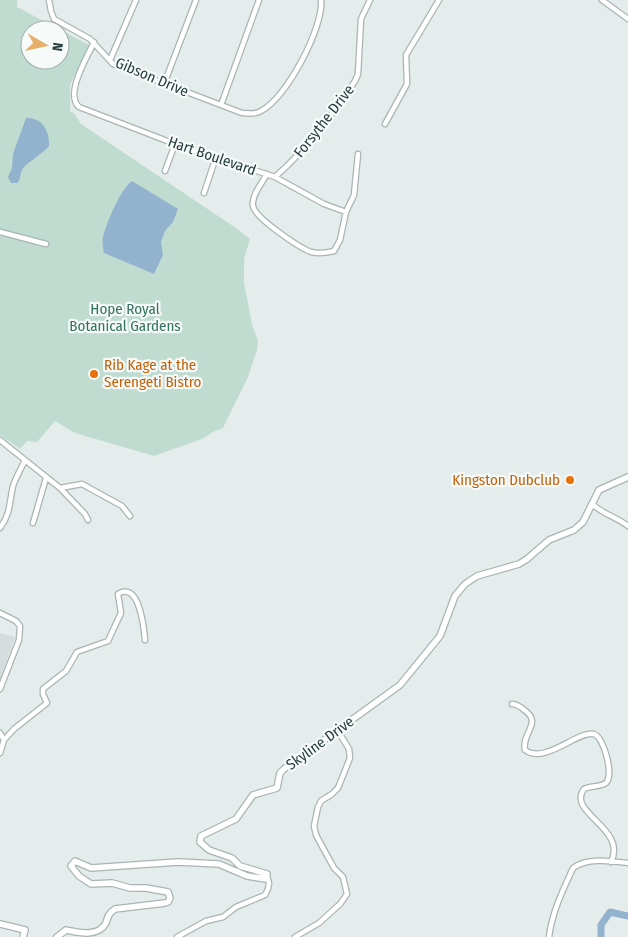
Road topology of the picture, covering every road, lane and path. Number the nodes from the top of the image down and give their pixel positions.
1 (49, 0) edge
2 (136, 0) edge
3 (196, 0) edge
4 (259, 0) edge
5 (321, 0) edge
6 (370, 0) edge
7 (439, 0) edge
8 (602, 0) edge
9 (608, 2) edge
10 (628, 19) edge
11 (94, 42) junction
12 (110, 60) junction
13 (164, 84) junction
14 (221, 105) junction
15 (385, 124) dead end
16 (175, 144) junction
17 (358, 154) dead end
18 (216, 157) junction
19 (165, 171) dead end
20 (267, 174) junction
21 (275, 177) junction
22 (204, 192) dead end
23 (346, 212) junction
24 (0, 232) edge
25 (46, 244) dead end
26 (0, 440) edge
27 (25, 460) junction
28 (628, 477) edge
29 (46, 478) junction
30 (60, 488) junction
31 (592, 504) junction
32 (130, 516) dead end
33 (88, 520) dead end
34 (33, 523) dead end
35 (628, 526) edge
36 (0, 528) edge
37 (0, 613) edge
38 (145, 640) dead end
39 (0, 690) edge
40 (512, 704) dead end
41 (338, 731) junction
42 (0, 733) edge
43 (4, 740) junction
44 (0, 753) edge
45 (611, 862) junction
46 (628, 863) edge
47 (268, 876) junction
48 (0, 924) edge
49 (24, 937) edge
50 (57, 937) edge
51 (177, 937) edge
52 (295, 937) edge
53 (549, 937) edge

1 - 11 street, Gibson Drive
2 - 12 street
3 - 13 street
4 - 14 street
5 - 14 street, Gibson Drive
6 - 21 street, Forsythe Drive
7 - 15 street
8 - 9 street
9 - 10 street
11 - 12 street, Gibson Drive
11 - 16 street, Hart Boulevard
12 - 13 street, Gibson Drive
13 - 14 street, Gibson Drive
16 - 18 street, Hart Boulevard
16 - 19 street
17 - 23 street
18 - 20 street, Hart Boulevard
18 - 22 street
20 - 21 street, Hart Boulevard
20 - 23 street
21 - 23 street, Hart Boulevard
24 - 25 street
26 - 27 street
27 - 29 street
27 - 36 street
28 - 31 street, Skyline Drive
29 - 30 street
29 - 34 street
30 - 32 street
30 - 33 street
31 - 35 street
31 - 41 street, Skyline Drive
37 - 39 street
38 - 43 street
40 - 45 street
41 - 47 street, Skyline Drive
41 - 52 street
42 - 43 street
43 - 44 street
45 - 46 street
45 - 53 street
47 - 50 street
47 - 51 street
48 - 49 street

